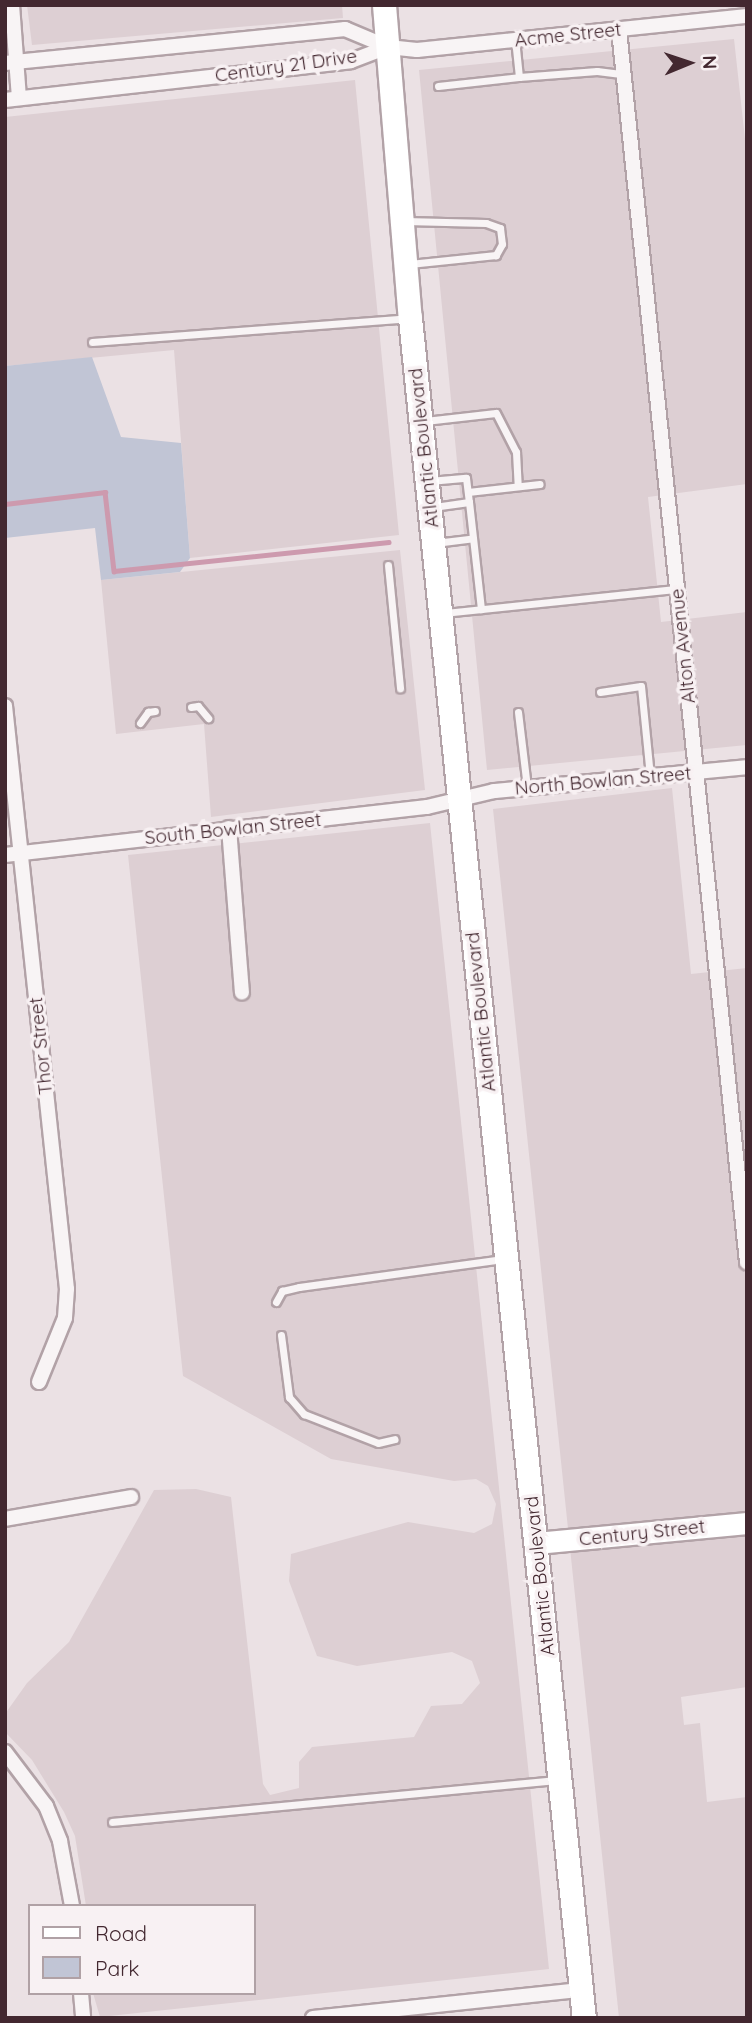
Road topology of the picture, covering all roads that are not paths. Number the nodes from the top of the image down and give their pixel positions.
1 (12, 5) edge
2 (384, 5) edge
3 (747, 16) edge
4 (619, 30) junction
5 (515, 40) junction
6 (388, 47) junction
7 (11, 63) edge
8 (623, 74) junction
9 (519, 77) junction
10 (438, 86) dead end
11 (12, 99) edge
12 (401, 220) junction
13 (405, 264) junction
14 (410, 318) junction
15 (92, 342) dead end
16 (421, 421) junction
17 (427, 481) junction
18 (540, 484) dead end
19 (518, 486) junction
20 (468, 492) junction
21 (469, 502) junction
22 (430, 507) junction
23 (473, 538) junction
24 (433, 543) junction
25 (388, 565) dead end
26 (677, 589) junction
27 (481, 609) junction
28 (440, 613) junction
29 (400, 688) dead end
30 (600, 692) dead end
31 (5, 706) edge
32 (191, 707) dead end
33 (155, 711) dead end
34 (518, 712) dead end
35 (208, 718) dead end
36 (140, 723) dead end
37 (747, 767) edge
38 (696, 772) junction
39 (650, 777) junction
40 (527, 788) junction
41 (460, 800) junction
42 (229, 828) junction
43 (21, 853) junction
44 (5, 855) edge
45 (242, 992) dead end
46 (507, 1259) junction
47 (747, 1262) edge
48 (276, 1303) dead end
49 (281, 1335) dead end
50 (39, 1382) dead end
51 (395, 1439) dead end
52 (131, 1497) dead end
53 (5, 1519) edge
54 (747, 1523) edge
55 (536, 1543) junction
56 (5, 1752) edge
57 (560, 1780) junction
58 (112, 1822) dead end
59 (72, 1904) edge
60 (581, 1990) junction
61 (81, 1995) edge
62 (83, 2018) edge
63 (313, 2018) edge
64 (584, 2018) edge

1 - 7 street
2 - 6 main road, Atlantic Boulevard
3 - 4 street, Acme Street
4 - 5 street, Acme Street
4 - 8 street, Alton Avenue
5 - 6 street, Acme Street
5 - 9 lane
6 - 7 street, Century 21 Drive
6 - 11 street, Century 21 Drive
6 - 12 main road, Atlantic Boulevard
7 - 11 street
8 - 9 lane
8 - 26 street, Alton Avenue
9 - 10 lane
12 - 13 main road, Atlantic Boulevard
12 - 13 lane
13 - 14 main road, Atlantic Boulevard
14 - 15 lane
14 - 16 main road, Atlantic Boulevard
16 - 17 main road, Atlantic Boulevard
16 - 19 lane
17 - 20 lane
17 - 22 main road, Atlantic Boulevard
18 - 19 lane
19 - 20 lane
20 - 21 lane
21 - 22 lane
21 - 23 lane
22 - 24 main road, Atlantic Boulevard
23 - 24 lane
23 - 27 lane
24 - 28 main road, Atlantic Boulevard
25 - 29 lane
26 - 27 lane
26 - 38 street, Alton Avenue
27 - 28 lane
28 - 41 main road, Atlantic Boulevard
30 - 39 lane
31 - 43 street, Thor Street
32 - 35 lane
33 - 36 lane
34 - 40 lane
37 - 38 street, North Bowlan Street
38 - 39 street, North Bowlan Street
38 - 47 street, Alton Avenue
39 - 40 street, North Bowlan Street
40 - 41 street, North Bowlan Street
41 - 42 street, South Bowlan Street
41 - 46 main road, Atlantic Boulevard
42 - 43 street, South Bowlan Street
42 - 45 street
43 - 44 street, South Bowlan Street
43 - 50 street, Thor Street
46 - 48 lane
46 - 55 main road, Atlantic Boulevard
49 - 51 lane
52 - 53 street
54 - 55 street, Century Street
55 - 57 main road, Atlantic Boulevard
56 - 59 street
57 - 58 lane
57 - 60 main road, Atlantic Boulevard
60 - 63 street
60 - 64 main road, Atlantic Boulevard
61 - 62 street

